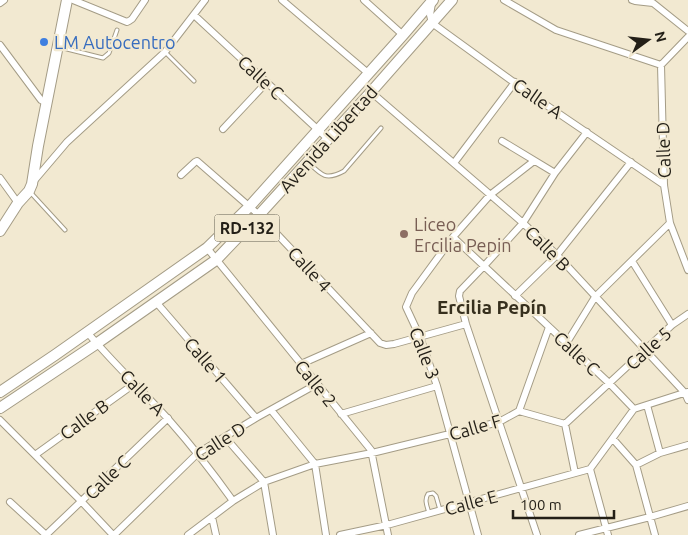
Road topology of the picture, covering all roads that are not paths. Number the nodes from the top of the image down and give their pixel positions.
1 (4, 0) edge
2 (67, 0) edge
3 (73, 0) edge
4 (145, 0) edge
5 (205, 0) edge
6 (282, 0) edge
7 (364, 0) edge
8 (433, 0) edge
9 (452, 0) edge
10 (504, 0) edge
11 (632, 0) edge
12 (654, 1) edge
13 (0, 3) edge
14 (194, 15) junction
15 (432, 23) junction
16 (117, 30) dead end
17 (688, 31) edge
18 (403, 35) junction
19 (688, 37) edge
20 (0, 45) edge
21 (58, 46) junction
22 (165, 52) junction
23 (661, 65) junction
24 (368, 73) junction
25 (194, 81) dead end
26 (267, 82) junction
27 (516, 82) junction
28 (371, 92) junction
29 (47, 103) junction
30 (380, 128) dead end
31 (223, 129) dead end
32 (317, 129) junction
33 (587, 132) junction
34 (328, 139) junction
35 (502, 141) dead end
36 (534, 161) junction
37 (308, 162) junction
38 (631, 162) junction
39 (454, 163) junction
40 (555, 173) junction
41 (181, 175) dead end
42 (0, 178) edge
43 (664, 185) junction
44 (30, 187) junction
45 (490, 196) junction
46 (18, 203) junction
47 (249, 207) junction
48 (260, 215) junction
49 (523, 223) junction
50 (670, 223) junction
51 (65, 230) dead end
52 (0, 231) edge
53 (453, 237) junction
54 (207, 248) junction
55 (557, 255) junction
56 (216, 260) junction
57 (632, 261) junction
58 (484, 266) junction
59 (688, 270) edge
60 (140, 295) junction
61 (515, 296) junction
62 (595, 297) junction
63 (152, 304) junction
64 (688, 314) edge
65 (466, 324) junction
66 (672, 325) junction
67 (550, 327) junction
68 (87, 332) junction
69 (371, 333) junction
70 (420, 337) junction
71 (96, 344) junction
72 (566, 344) junction
73 (646, 350) junction
74 (301, 364) junction
75 (609, 382) junction
76 (134, 384) junction
77 (317, 384) junction
78 (437, 386) junction
79 (0, 392) edge
80 (686, 392) edge
81 (688, 400) edge
82 (647, 405) junction
83 (0, 408) edge
84 (634, 409) junction
85 (272, 410) junction
86 (519, 411) junction
87 (341, 414) junction
88 (168, 418) junction
89 (256, 418) junction
90 (0, 420) edge
91 (499, 422) junction
92 (565, 424) junction
93 (450, 434) junction
94 (225, 437) junction
95 (613, 439) junction
96 (688, 445) edge
97 (198, 453) junction
98 (372, 453) junction
99 (660, 453) junction
100 (35, 455) junction
101 (315, 464) junction
102 (636, 465) junction
103 (590, 469) junction
104 (575, 473) junction
105 (264, 482) junction
106 (521, 488) junction
107 (81, 501) junction
108 (233, 501) junction
109 (10, 502) dead end
110 (468, 502) junction
111 (688, 506) edge
112 (440, 510) junction
113 (429, 513) junction
114 (212, 517) junction
115 (650, 517) junction
116 (387, 525) junction
117 (606, 528) junction
118 (46, 535) edge
119 (113, 535) edge
120 (188, 535) edge
121 (216, 535) edge
122 (273, 535) edge
123 (326, 535) edge
124 (340, 535) edge
125 (388, 535) edge
126 (478, 535) edge
127 (536, 535) edge
128 (579, 535) edge
129 (608, 535) edge
130 (655, 535) edge

1 - 13 street
2 - 21 main road
3 - 4 street
5 - 14 street
6 - 24 street
7 - 18 street
8 - 15 street
8 - 18 main road, Avenida Libertad / RD-132
9 - 15 main road, Avenida Libertad / RD-132
10 - 23 street
11 - 12 street
12 - 17 street
14 - 22 street
14 - 26 street, Calle C
15 - 27 street, Calle A
15 - 28 main road, Avenida Libertad / RD-132
16 - 21 lane
18 - 24 main road, Avenida Libertad / RD-132
19 - 23 street
20 - 29 street
21 - 29 main road
22 - 25 lane
22 - 44 street
23 - 43 street, Calle D
24 - 32 main road, Avenida Libertad / RD-132
26 - 31 street
26 - 32 street, Calle C
27 - 33 street, Calle A
27 - 39 street
28 - 34 main road, Avenida Libertad / RD-132
28 - 39 street, Calle B
29 - 44 main road
30 - 37 lane
32 - 34 street, Calle C
32 - 47 main road, Avenida Libertad / RD-132
33 - 38 street, Calle A
33 - 40 street
34 - 37 main road, Avenida Libertad / RD-132
35 - 36 street
36 - 40 street
36 - 45 street, Calle 3
37 - 48 main road, Avenida Libertad / RD-132
38 - 43 street, Calle A
38 - 55 street
39 - 45 street, Calle B
40 - 49 street
41 - 47 street, Calle 4
42 - 46 street
43 - 50 street, Calle D
44 - 46 main road
44 - 51 lane
45 - 49 street, Calle B
45 - 53 street, Calle 3
46 - 52 main road
47 - 48 street, Calle 4
47 - 54 main road, Avenida Libertad / RD-132
48 - 56 main road, Avenida Libertad / RD-132
48 - 69 street, Calle 4
49 - 55 street, Calle B
49 - 58 street
50 - 57 street
50 - 59 street, Calle D
53 - 58 street, Calle C
53 - 70 street, Calle 3
54 - 56 street, Calle 2
54 - 60 main road, Avenida Libertad / RD-132
55 - 61 street
55 - 62 street, Calle B
56 - 63 main road, Avenida Libertad / RD-132
56 - 74 street, Calle 2
57 - 62 street
57 - 66 street
58 - 61 street, Calle C
58 - 65 street
60 - 63 street, Calle 1
60 - 68 main road, Avenida Libertad / RD-132
61 - 67 street, Calle C
62 - 72 street
62 - 73 street, Calle B
63 - 71 main road, Avenida Libertad / RD-132
63 - 89 street, Calle 1
64 - 66 street, Calle 5
65 - 70 street
65 - 91 street
66 - 73 street, Calle 5
67 - 72 street, Calle C
67 - 86 street, Calle F
68 - 71 street, Calle A
68 - 79 main road, Avenida Libertad / RD-132
69 - 70 street
69 - 74 street
70 - 78 street, Calle 3
71 - 76 street, Calle A
71 - 83 main road, Avenida Libertad / RD-132
72 - 75 street, Calle C
73 - 75 street, Calle 5
73 - 80 street, Calle B
74 - 77 street, Calle 2
75 - 84 street, Calle C
75 - 92 street, Calle 5
76 - 88 street, Calle A
76 - 100 street, Calle B
77 - 85 street, Calle D
77 - 87 street, Calle 2
78 - 87 street
78 - 93 street, Calle 3
80 - 81 street, Calle B
80 - 82 street
82 - 84 street
82 - 99 street
84 - 95 street
85 - 89 street, Calle D
85 - 101 street
86 - 91 street, Calle F
86 - 92 street
87 - 98 street, Calle 2
88 - 97 street, Calle A
88 - 107 street, Calle C
89 - 94 street, Calle D
90 - 100 street
91 - 93 street, Calle F
91 - 106 street
92 - 104 street
93 - 98 street, Calle F
93 - 110 street, Calle 3
94 - 97 street, Calle D
94 - 105 street
95 - 102 street
95 - 103 street
96 - 99 street
97 - 108 street, Calle A
97 - 119 street, Calle D
98 - 101 street
98 - 116 street, Calle 2
99 - 102 street
100 - 107 street
101 - 105 street
101 - 123 street
102 - 115 street
103 - 104 street, Calle E
103 - 117 street
104 - 106 street, Calle E
105 - 108 street
105 - 122 street
106 - 110 street, Calle E
106 - 127 street
107 - 118 street, Calle C
107 - 119 street
108 - 114 street
109 - 118 street
110 - 112 street, Calle E
110 - 126 street, Calle 3
111 - 115 street
112 - 113 street, Calle E
112 - 113 lane
113 - 116 street, Calle E
114 - 120 street
114 - 121 street
115 - 117 street
115 - 130 street
116 - 124 street, Calle E
116 - 125 street, Calle 2
117 - 128 street
117 - 129 street

